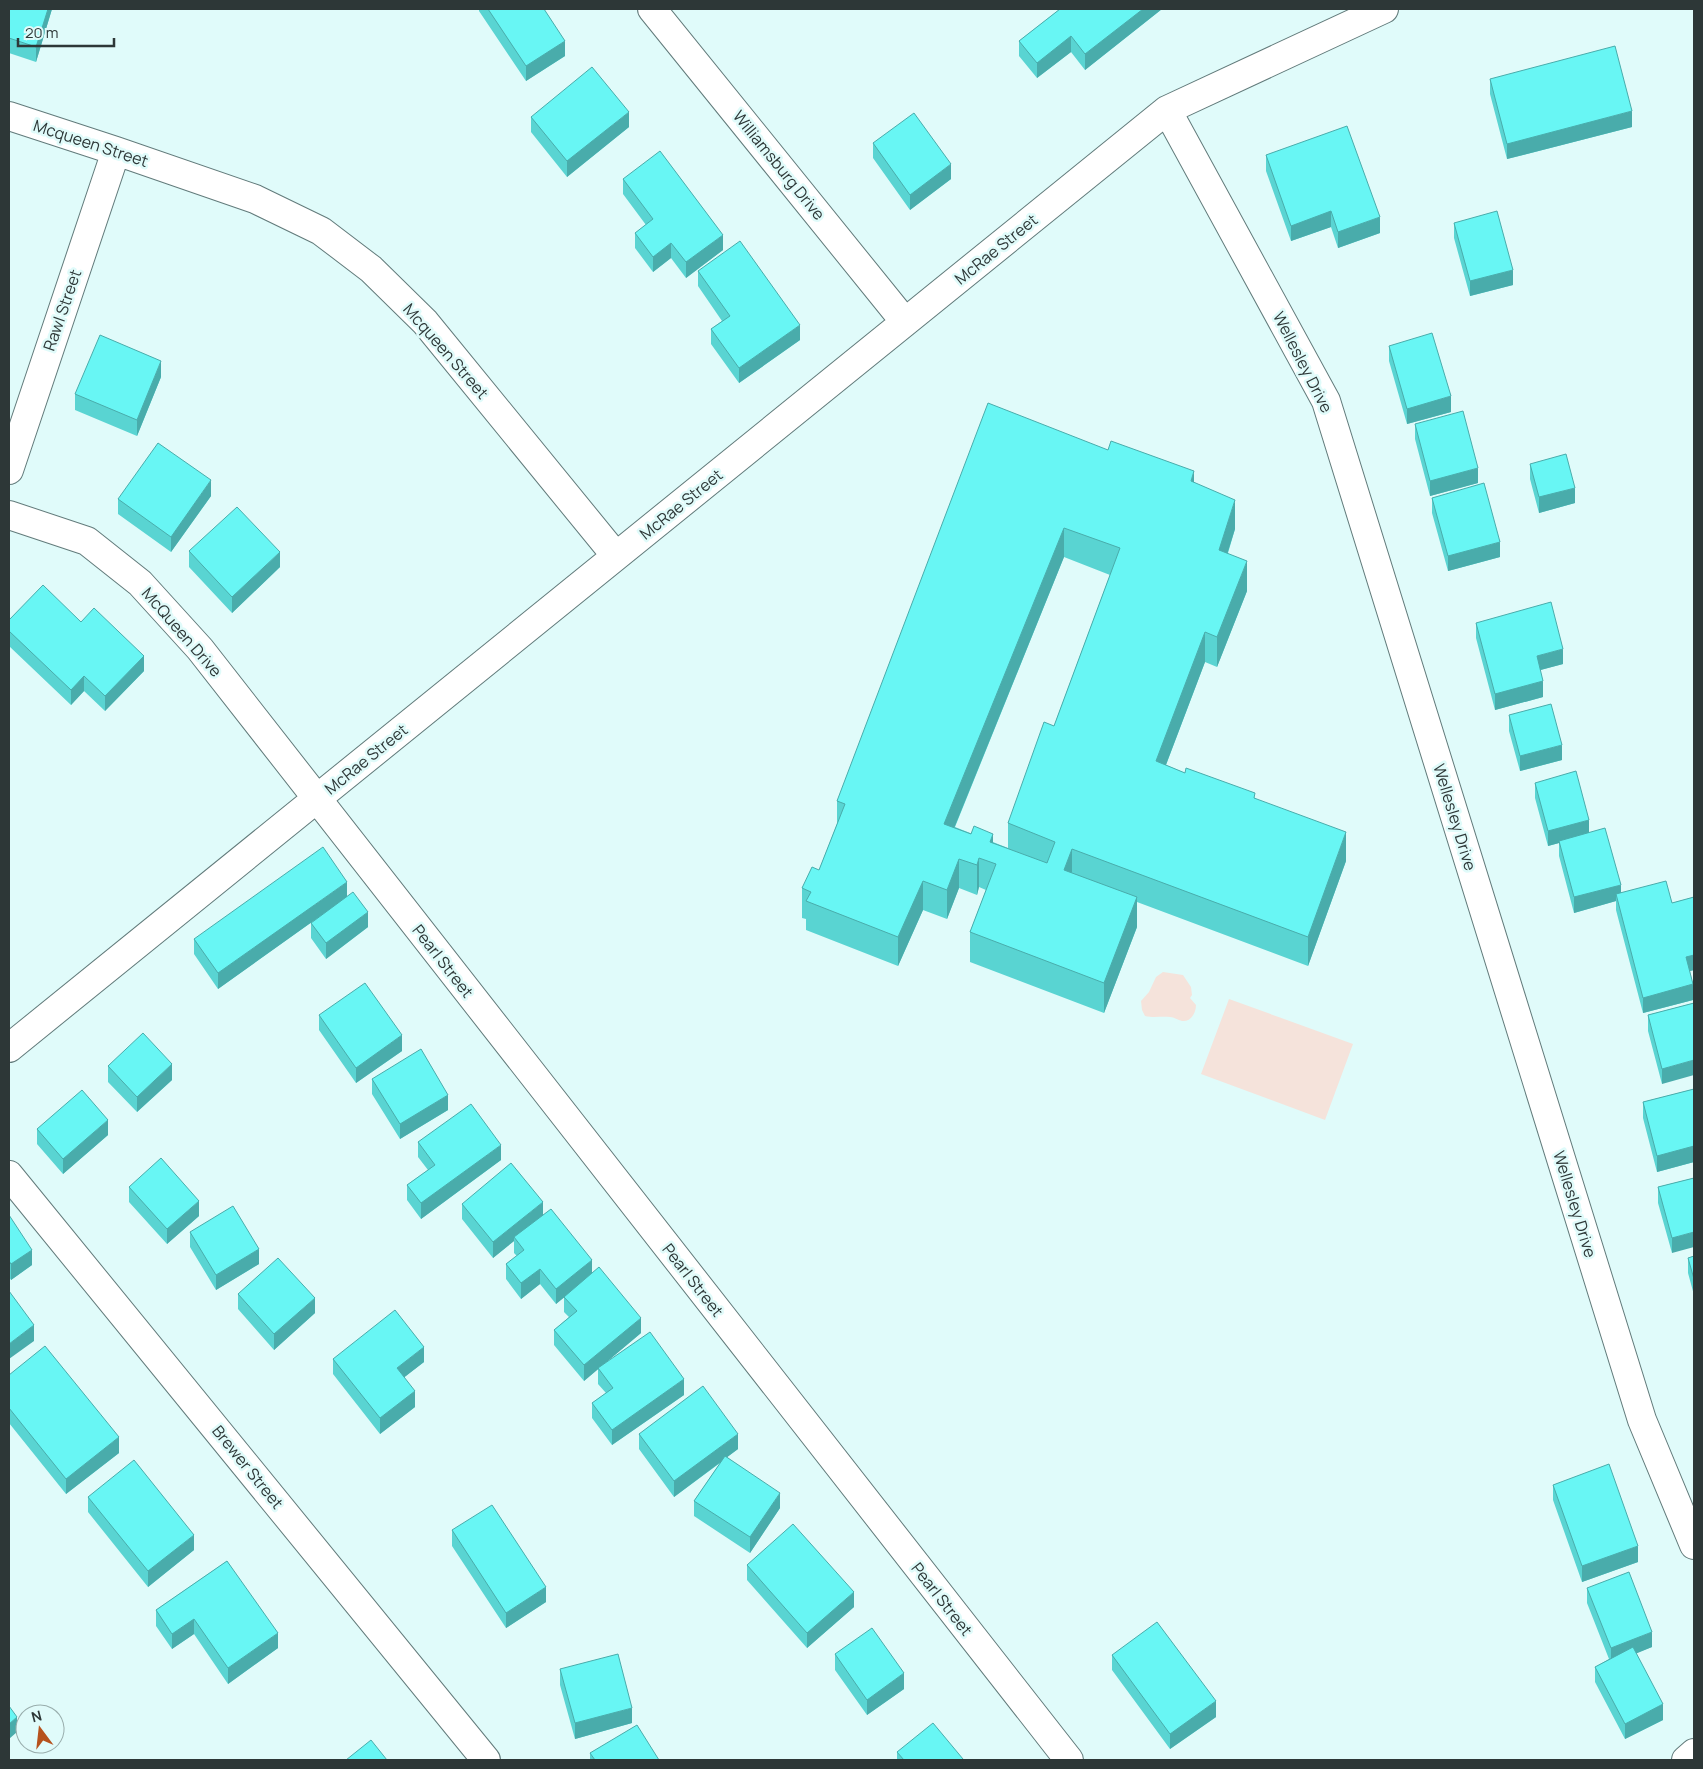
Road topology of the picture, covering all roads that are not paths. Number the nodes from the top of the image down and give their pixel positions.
1 (652, 9) edge
2 (1384, 9) edge
3 (1167, 110) junction
4 (9, 116) edge
5 (116, 151) junction
6 (905, 322) junction
7 (9, 470) edge
8 (9, 515) edge
9 (616, 556) junction
10 (317, 799) junction
11 (9, 1048) edge
12 (9, 1175) edge
13 (1694, 1545) edge
14 (1694, 1753) edge
15 (486, 1760) edge
16 (1069, 1760) edge
17 (1686, 1760) edge

1 - 6 street, Williamsburg Drive
2 - 3 street, McRae Street
3 - 6 street, McRae Street
3 - 13 street, Wellesley Drive
4 - 5 street, Mcqueen Street
5 - 7 street, Rawl Street
5 - 9 street, Mcqueen Street
6 - 9 street, McRae Street
8 - 10 street, McQueen Drive
9 - 10 street, McRae Street
10 - 11 street, McRae Street
10 - 16 street, Pearl Street
12 - 15 street, Brewer Street
14 - 17 street

